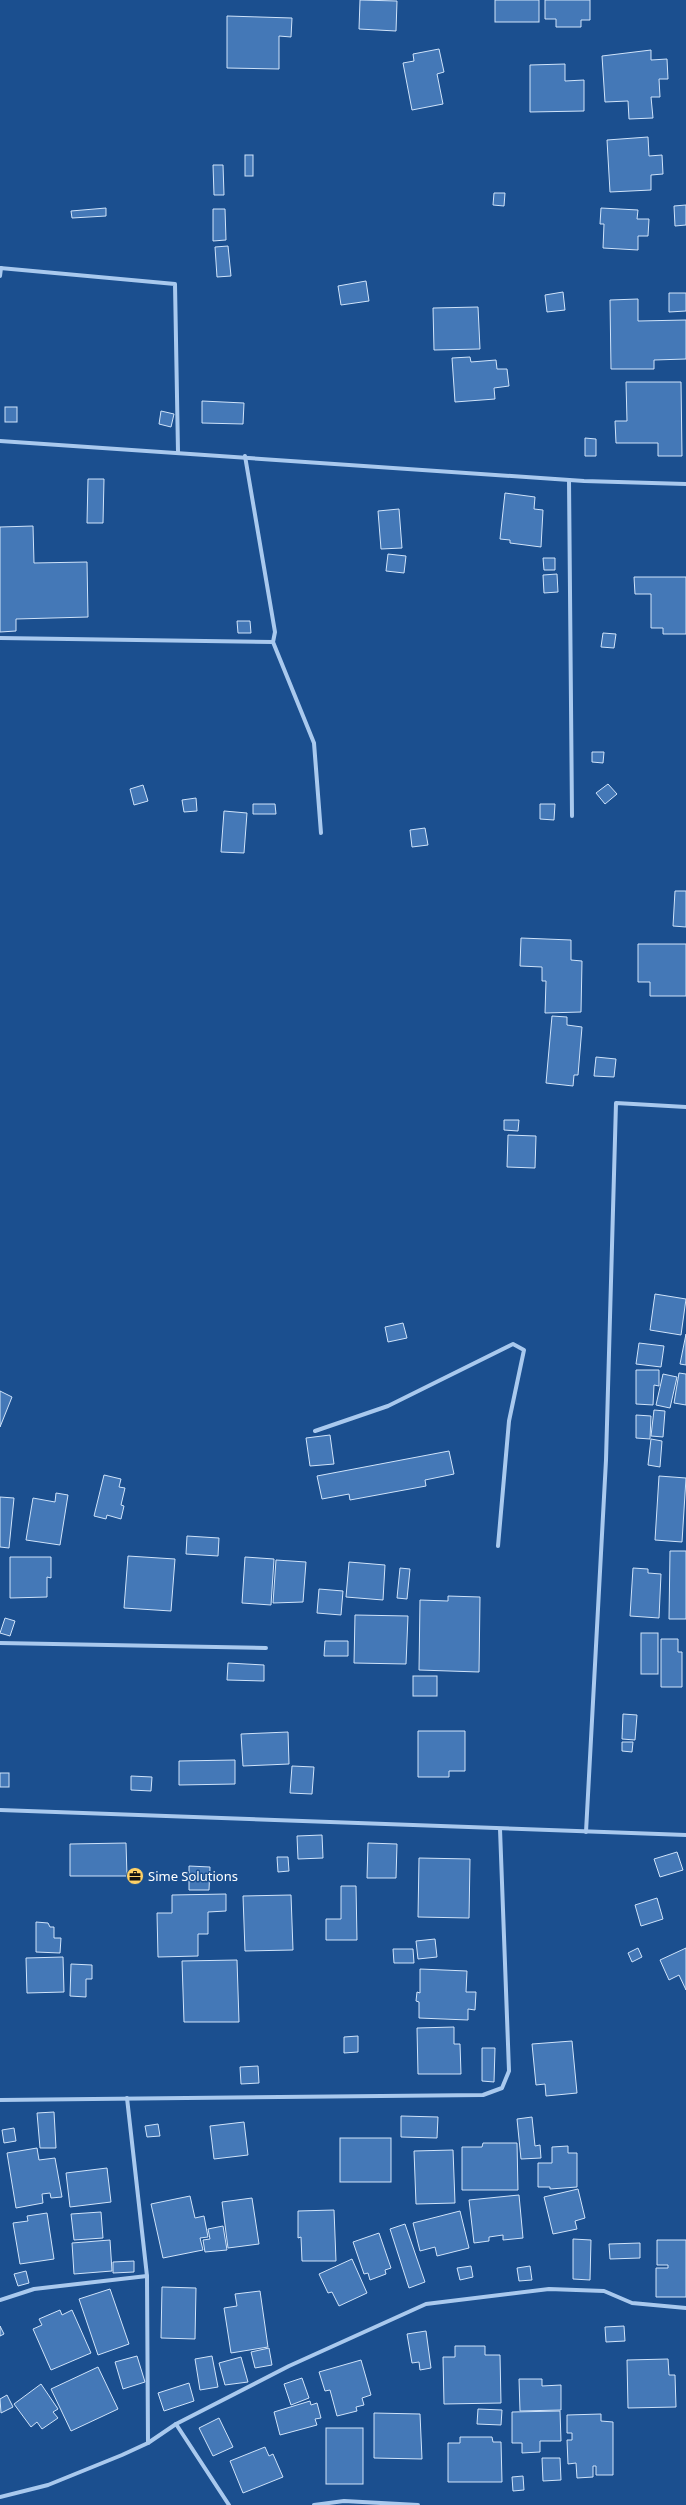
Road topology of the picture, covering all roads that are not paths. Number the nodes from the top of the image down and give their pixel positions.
1 (0, 268) edge
2 (0, 276) edge
3 (0, 441) edge
4 (178, 452) junction
5 (245, 456) junction
6 (569, 480) junction
7 (686, 484) edge
8 (0, 638) edge
9 (273, 642) junction
10 (572, 816) dead end
11 (321, 833) dead end
12 (686, 1107) edge
13 (315, 1431) dead end
14 (498, 1546) dead end
15 (0, 1643) edge
16 (266, 1648) dead end
17 (0, 1810) edge
18 (500, 1829) junction
19 (586, 1832) junction
20 (686, 1836) edge
21 (127, 2098) junction
22 (0, 2100) edge
23 (147, 2276) junction
24 (0, 2300) edge
25 (686, 2308) edge
26 (176, 2424) junction
27 (148, 2443) junction
28 (0, 2497) edge
29 (229, 2505) edge
30 (314, 2505) edge
31 (418, 2505) edge

1 - 2 street
1 - 4 street
3 - 4 street
4 - 5 street
5 - 6 street
5 - 9 street
6 - 7 street
6 - 10 street
8 - 9 street
9 - 11 street
12 - 19 street
13 - 14 street
15 - 16 street
17 - 18 street
18 - 19 street
18 - 21 street
19 - 20 street
21 - 22 street
21 - 23 street
23 - 24 street
23 - 27 street
25 - 26 street
26 - 27 street
26 - 29 street
27 - 28 street
30 - 31 street

